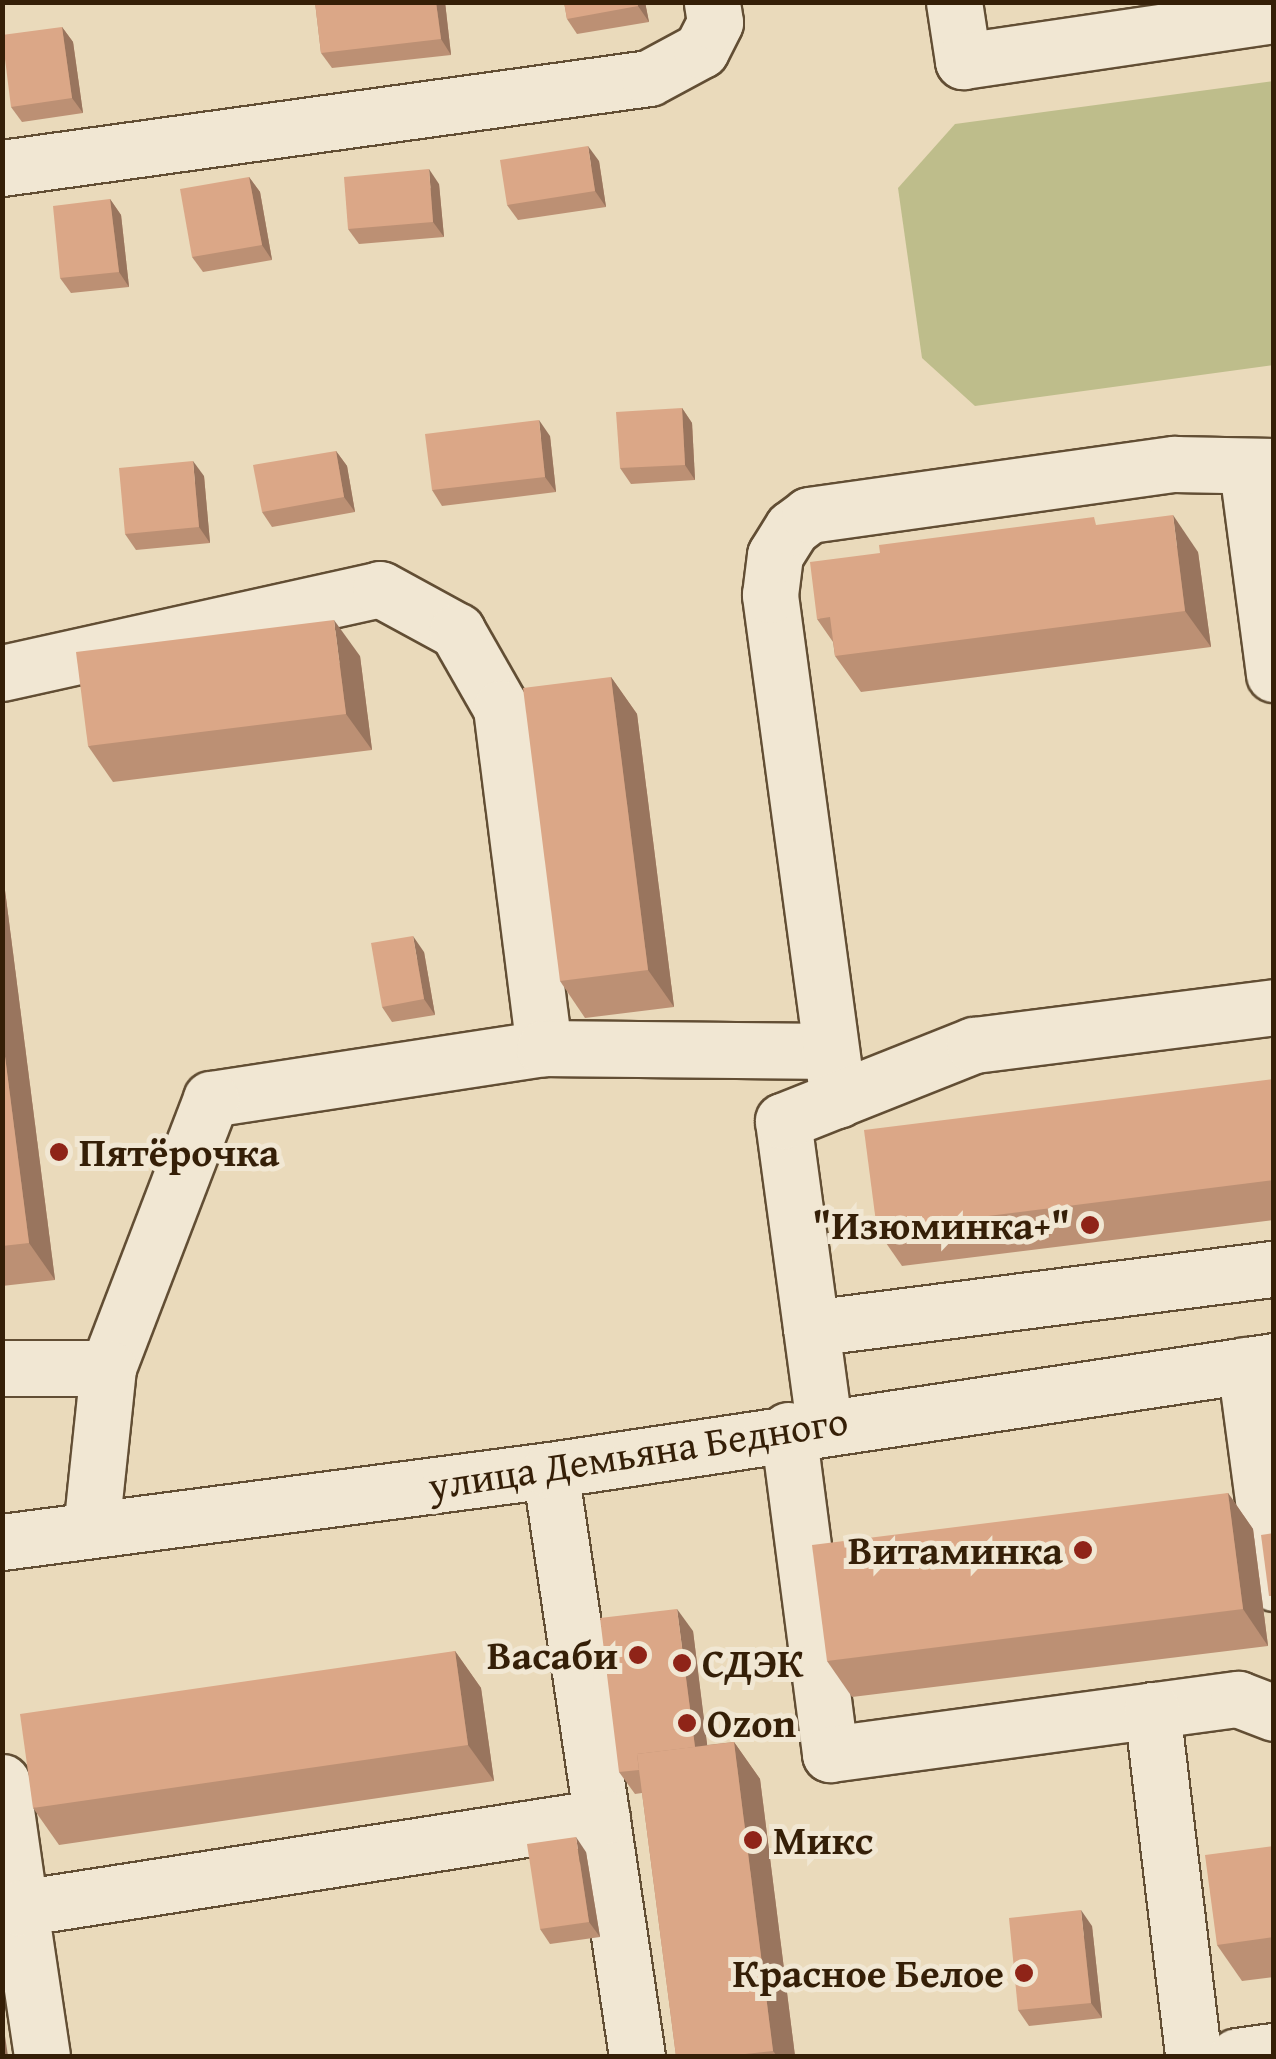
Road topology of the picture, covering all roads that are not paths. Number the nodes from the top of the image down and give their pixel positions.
1 (712, 2) edge
2 (954, 2) edge
3 (1274, 15) edge
4 (2, 168) edge
5 (1260, 468) edge
6 (2, 673) edge
7 (1274, 674) edge
8 (1274, 1008) edge
9 (544, 1048) junction
10 (834, 1076) junction
11 (1274, 1269) edge
12 (811, 1328) junction
13 (1259, 1363) edge
14 (2, 1368) edge
15 (108, 1368) junction
16 (806, 1427) junction
17 (550, 1470) junction
18 (91, 1530) junction
19 (2, 1542) edge
20 (1274, 1582) edge
21 (1152, 1710) junction
22 (1274, 1713) edge
23 (2, 1782) edge
24 (602, 1818) junction
25 (20, 1908) junction
26 (1274, 2051) edge
27 (42, 2056) edge
28 (637, 2056) edge
29 (1193, 2056) edge
30 (1237, 2056) edge

1 - 4 street
2 - 3 street
5 - 7 street
5 - 10 street
6 - 9 street
8 - 10 street
9 - 10 street
9 - 15 street
10 - 12 street
11 - 12 street
12 - 16 street
13 - 16 street, улица Демьяна Бедного
13 - 20 street
14 - 15 street
15 - 18 street
16 - 17 street, улица Демьяна Бедного
16 - 21 street
17 - 18 street, улица Демьяна Бедного
17 - 24 street
18 - 19 street, улица Демьяна Бедного
21 - 22 street
21 - 29 street
23 - 25 street
24 - 25 street
24 - 28 street
25 - 27 street
26 - 30 street

